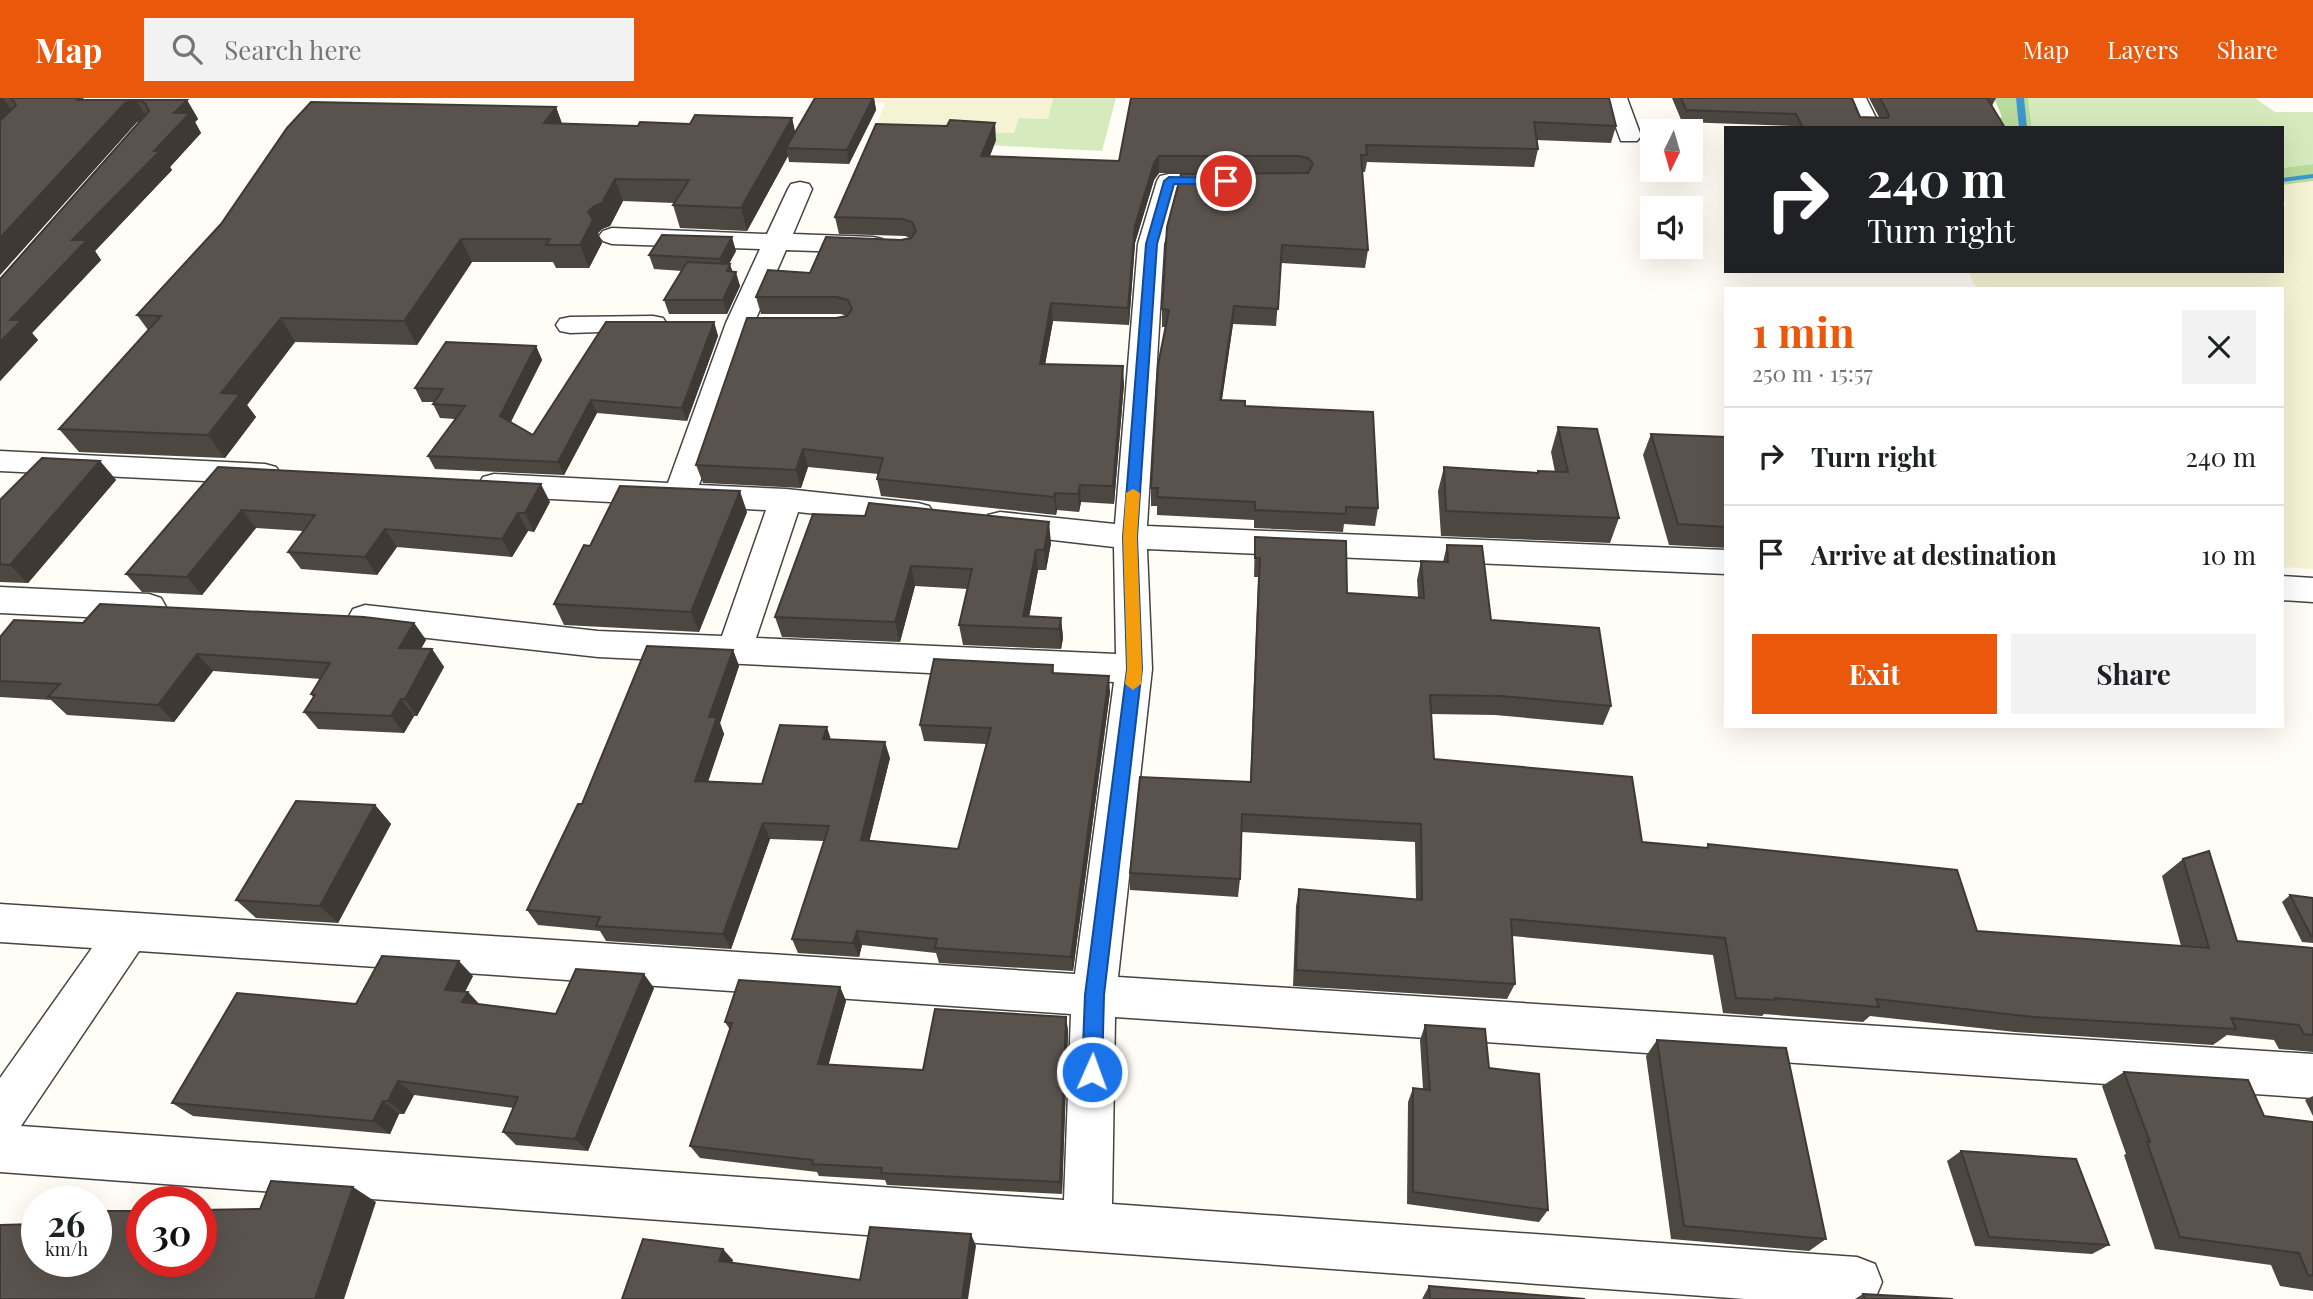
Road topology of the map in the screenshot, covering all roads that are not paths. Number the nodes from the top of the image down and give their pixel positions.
1 (1616, 98) edge
2 (1855, 98) edge
3 (1868, 126) edge
4 (1629, 136) dead end
5 (1250, 182) edge
6 (800, 189) dead end
7 (612, 236) dead end
8 (776, 241) junction
9 (893, 246) edge
10 (675, 324) edge
11 (570, 325) dead end
12 (11, 462) edge
13 (296, 476) edge
14 (460, 484) edge
15 (0, 486) edge
16 (680, 494) junction
17 (786, 500) junction
18 (1130, 537) junction
19 (1724, 562) edge
20 (2284, 589) edge
21 (2313, 590) edge
22 (0, 600) edge
23 (182, 609) edge
24 (335, 617) edge
25 (735, 649) junction
26 (1135, 669) junction
27 (0, 923) edge
28 (128, 932) junction
29 (1094, 995) junction
30 (2313, 1076) edge
31 (0, 1117) edge
32 (0, 1148) edge
33 (1087, 1226) junction
34 (1857, 1282) dead end

1 - 4 street
2 - 3 street
5 - 18 street
6 - 8 street
7 - 8 street
8 - 9 street
8 - 16 street
10 - 11 street
12 - 13 street
12 - 15 street
14 - 16 street
16 - 17 street
17 - 18 street
17 - 25 street
18 - 19 street
18 - 26 street
20 - 21 street
22 - 23 street
24 - 25 street
25 - 26 street
26 - 29 street
27 - 28 street
28 - 29 street
28 - 31 street
29 - 30 street
29 - 33 street
32 - 33 street
33 - 34 street

